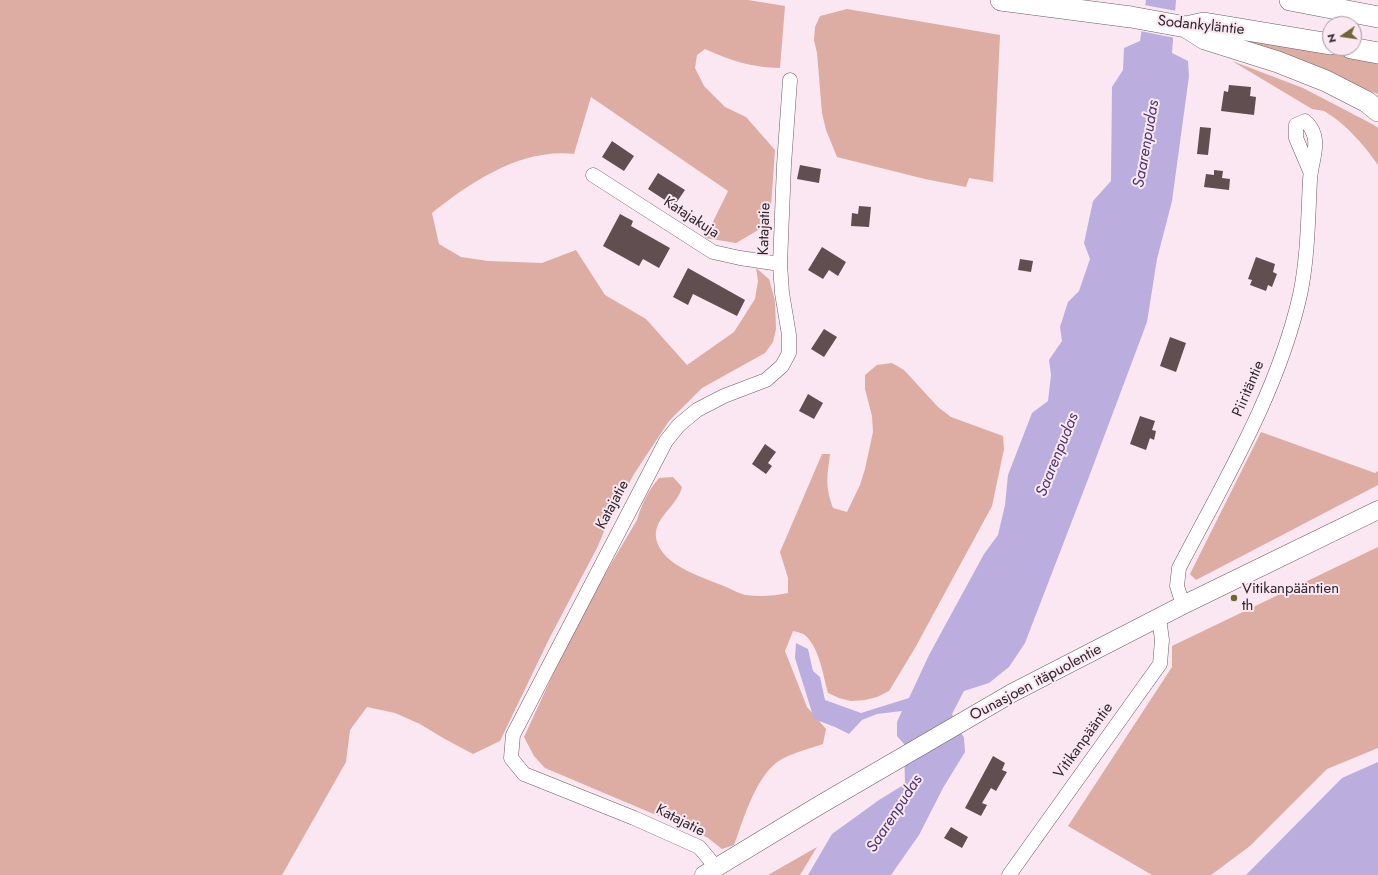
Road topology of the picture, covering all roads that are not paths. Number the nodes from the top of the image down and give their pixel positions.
1 (1001, 0) edge
2 (1290, 0) edge
3 (1378, 17) edge
4 (1186, 27) junction
5 (1322, 43) edge
6 (1362, 50) edge
7 (1378, 53) edge
8 (790, 80) dead end
9 (1374, 106) edge
10 (1310, 171) dead end
11 (593, 175) dead end
12 (780, 264) junction
13 (1378, 510) edge
14 (1183, 606) junction
15 (1159, 618) junction
16 (710, 871) edge
17 (1009, 875) edge

1 - 4 highway, Sodankyläntie
2 - 3 highway
4 - 5 highway, Sodankyläntie
4 - 9 highway
6 - 7 highway
8 - 12 street, Katajatie
10 - 14 street, Piiritäntie
11 - 12 street, Katajakuja
12 - 16 street, Katajatie
13 - 14 main road, Ounasjoen itäpuolentie
14 - 15 main road, Ounasjoen itäpuolentie
15 - 16 main road, Ounasjoen itäpuolentie
15 - 17 street, Vitikanpääntie

